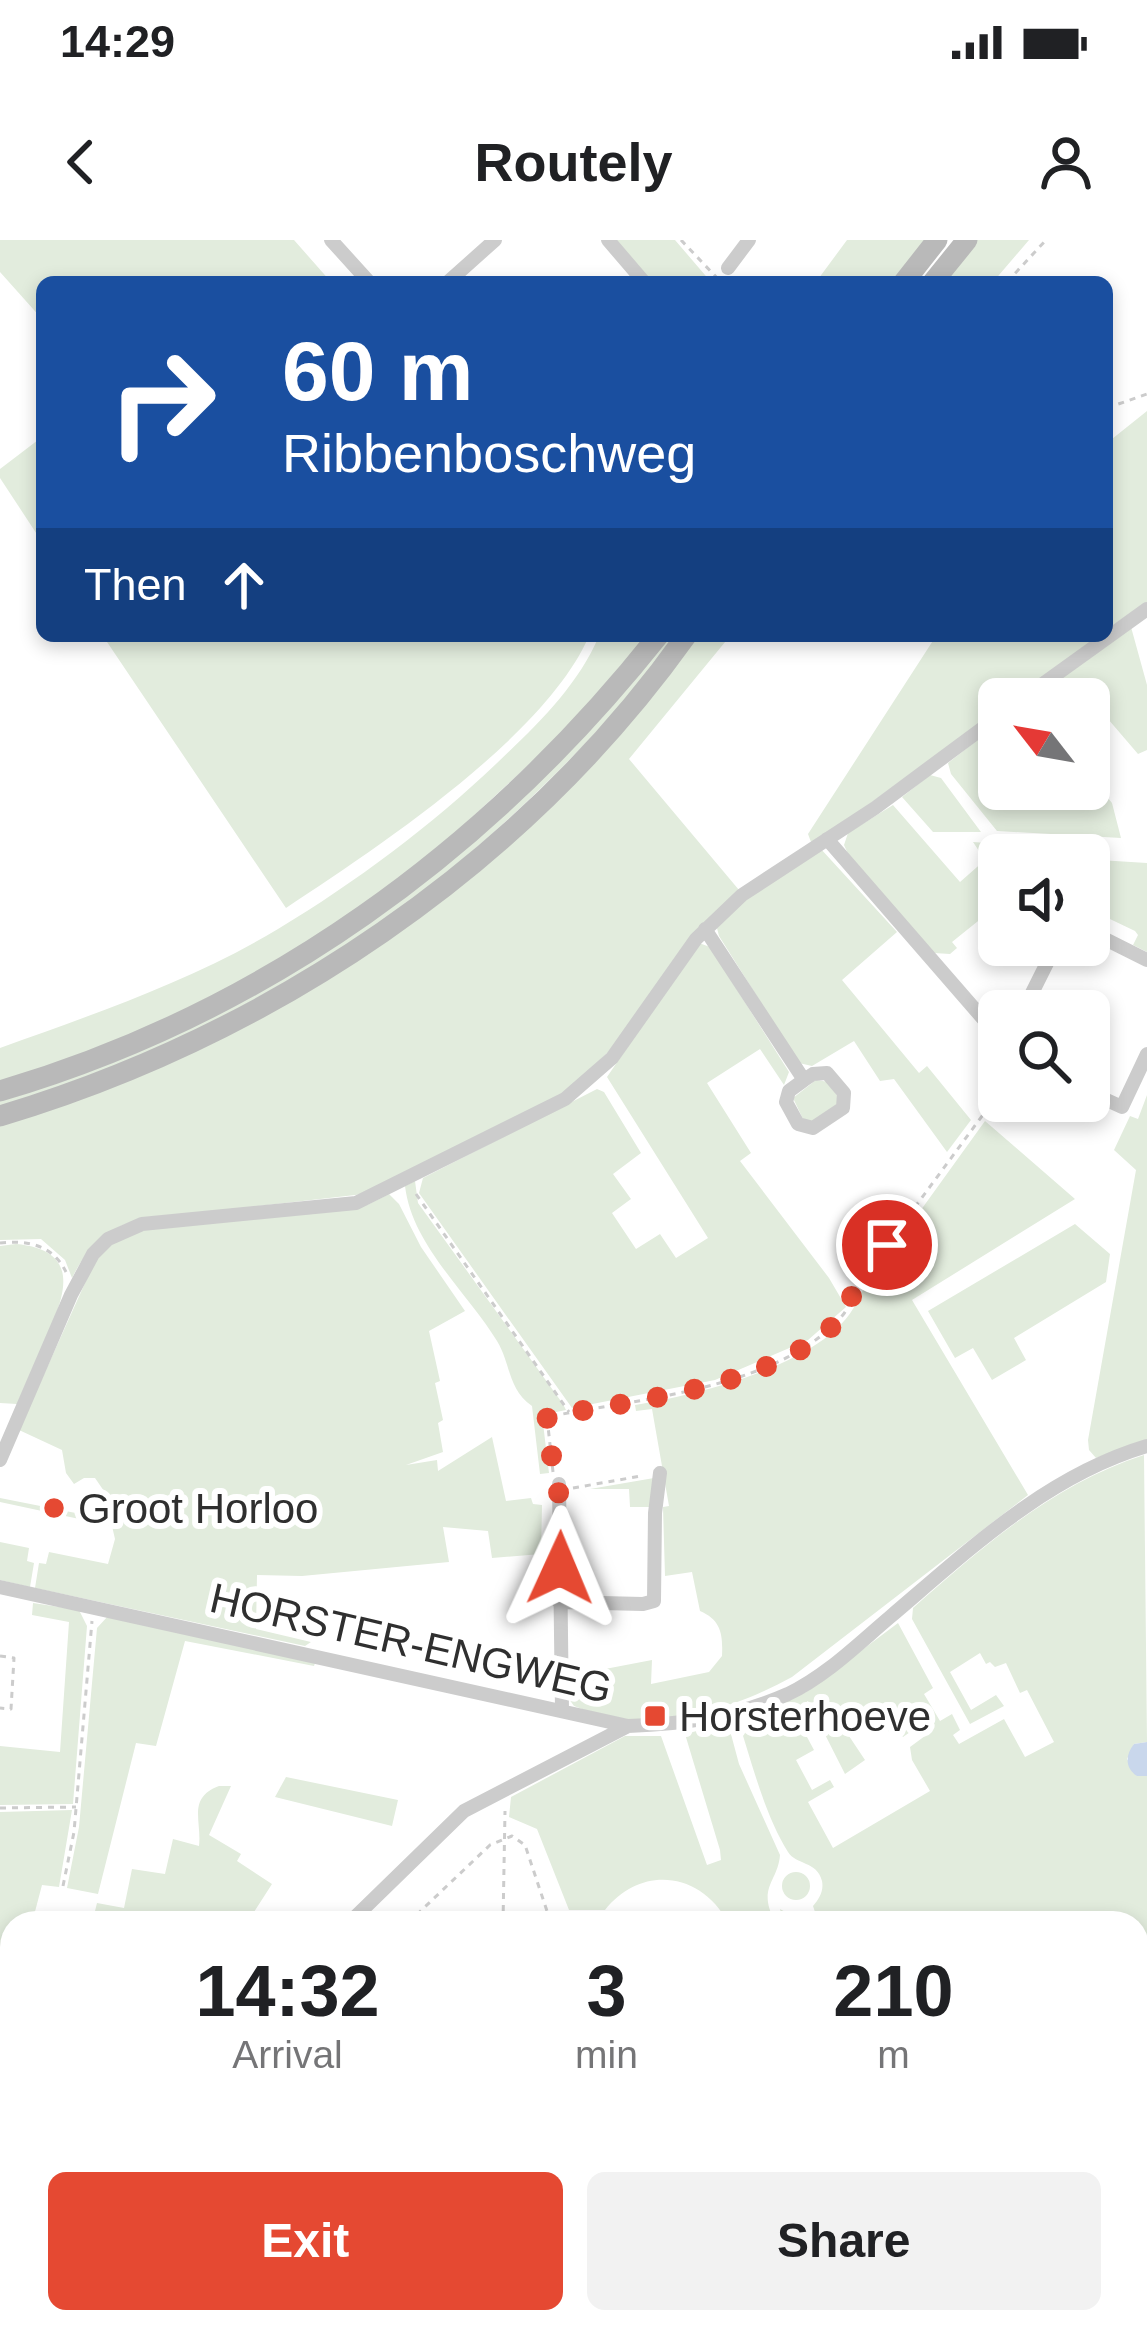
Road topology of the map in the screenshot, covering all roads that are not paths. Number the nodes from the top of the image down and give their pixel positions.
1 (331, 240) edge
2 (495, 240) edge
3 (608, 240) edge
4 (749, 240) edge
5 (937, 240) edge
6 (967, 240) edge
7 (728, 268) dead end
8 (364, 276) edge
9 (455, 276) edge
10 (639, 276) edge
11 (909, 276) edge
12 (938, 276) edge
13 (1147, 610) edge
14 (1113, 634) edge
15 (653, 642) edge
16 (682, 642) edge
17 (1102, 642) edge
18 (1051, 678) edge
19 (978, 731) edge
20 (827, 839) junction
21 (705, 929) junction
22 (1110, 942) edge
23 (1147, 960) edge
24 (978, 1013) edge
25 (1147, 1054) edge
26 (804, 1080) junction
27 (0, 1091) edge
28 (1110, 1102) edge
29 (0, 1116) edge
30 (1147, 1446) edge
31 (0, 1460) edge
32 (660, 1473) road end
33 (559, 1487) road end
34 (0, 1587) edge
35 (560, 1602) junction
36 (562, 1709) junction
37 (628, 1726) junction
38 (361, 1911) edge

1 - 8 street
2 - 9 street
3 - 10 street
4 - 7 street
5 - 11 main road
6 - 12 main road
13 - 14 street
15 - 27 main road
16 - 29 main road
17 - 18 street
19 - 20 street
20 - 21 street
20 - 24 street
21 - 26 street
21 - 31 street
22 - 23 street
25 - 28 street
26 - 26 street
30 - 37 street, HORSTER-ENGWEG
32 - 35 street
33 - 35 street
34 - 36 street, HORSTER-ENGWEG
35 - 36 street
36 - 37 street, HORSTER-ENGWEG
37 - 38 street, HORSTER-ENGWEG

